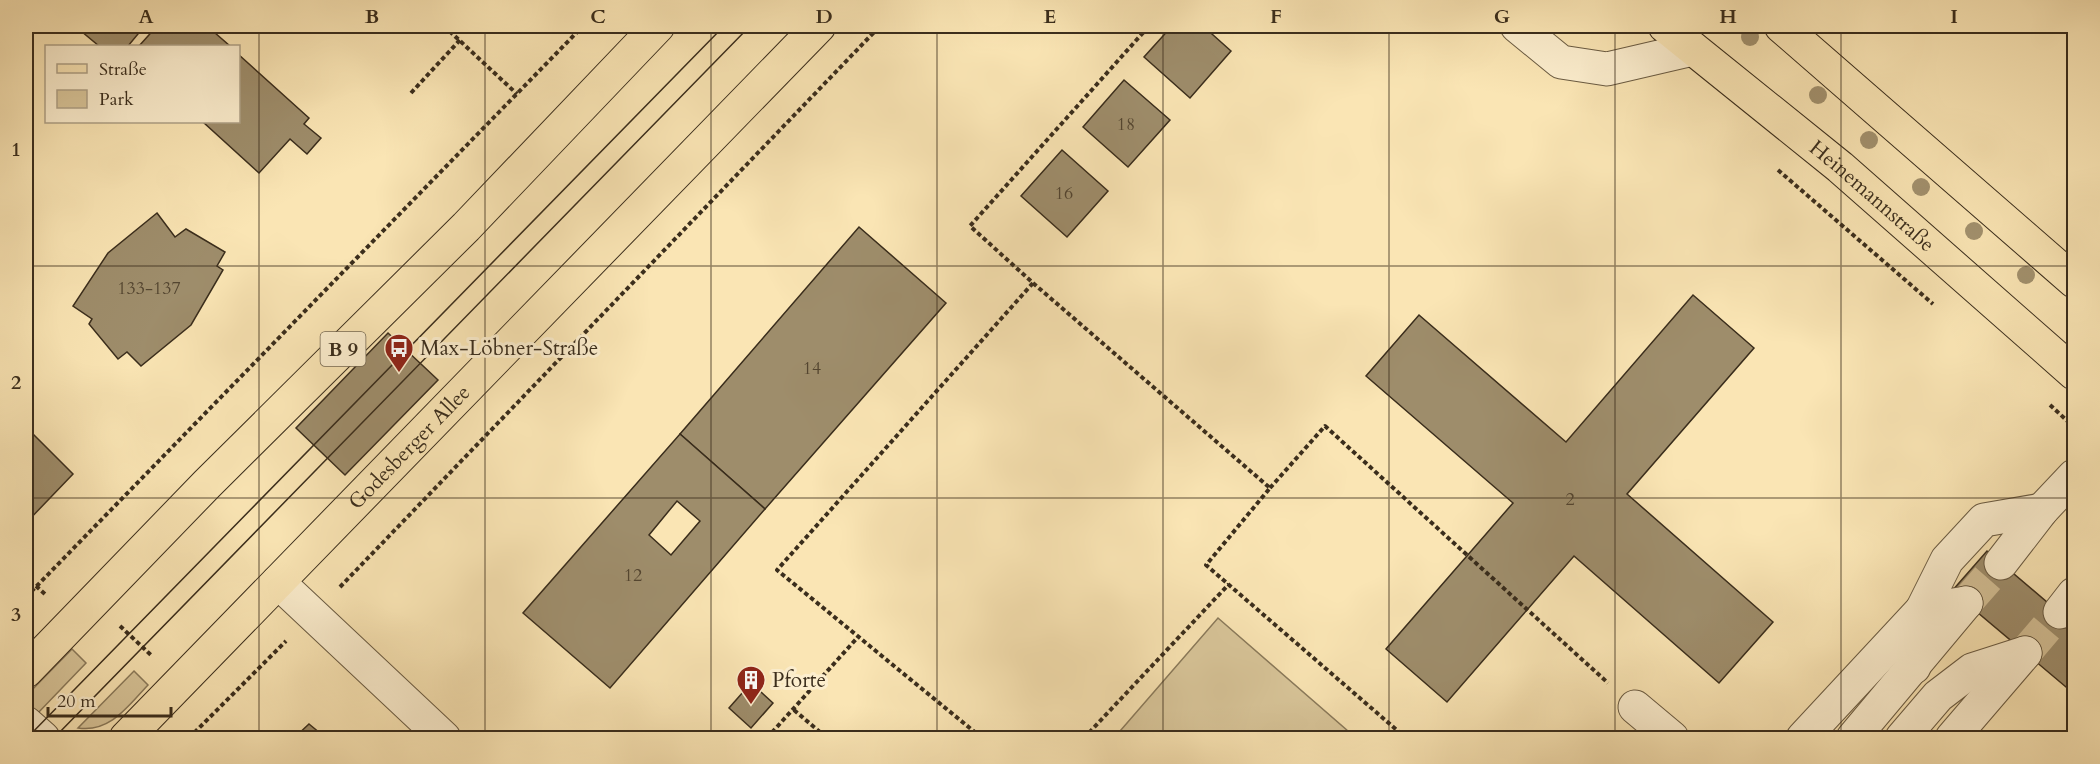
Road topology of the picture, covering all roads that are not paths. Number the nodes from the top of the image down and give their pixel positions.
1 (658, 26) edge
2 (819, 26) edge
3 (1517, 26) edge
4 (1665, 26) edge
5 (1781, 26) edge
6 (1693, 49) junction
7 (2074, 281) edge
8 (2074, 373) edge
9 (2074, 476) edge
10 (2033, 520) junction
11 (2001, 563) tunnel mouth
12 (278, 582) junction
13 (1922, 610) junction
14 (1914, 667) junction
15 (26, 671) edge
16 (1635, 707) road end
17 (26, 723) edge
18 (43, 738) edge
19 (126, 738) edge
20 (444, 738) edge
21 (1672, 738) edge
22 (1803, 738) edge
23 (1853, 738) edge
24 (1902, 738) edge
25 (1952, 738) edge

1 - 15 main road, B 9
2 - 12 main road, Godesberger Allee
3 - 6 street
4 - 6 main road, Heinemannstraße
5 - 7 main road
6 - 8 main road, Heinemannstraße
9 - 10 street
10 - 11 street
10 - 13 street
12 - 19 main road, Godesberger Allee
12 - 20 street
13 - 14 street
13 - 14 street
13 - 22 street
14 - 23 street
16 - 21 street
17 - 18 street
24 - 25 street

